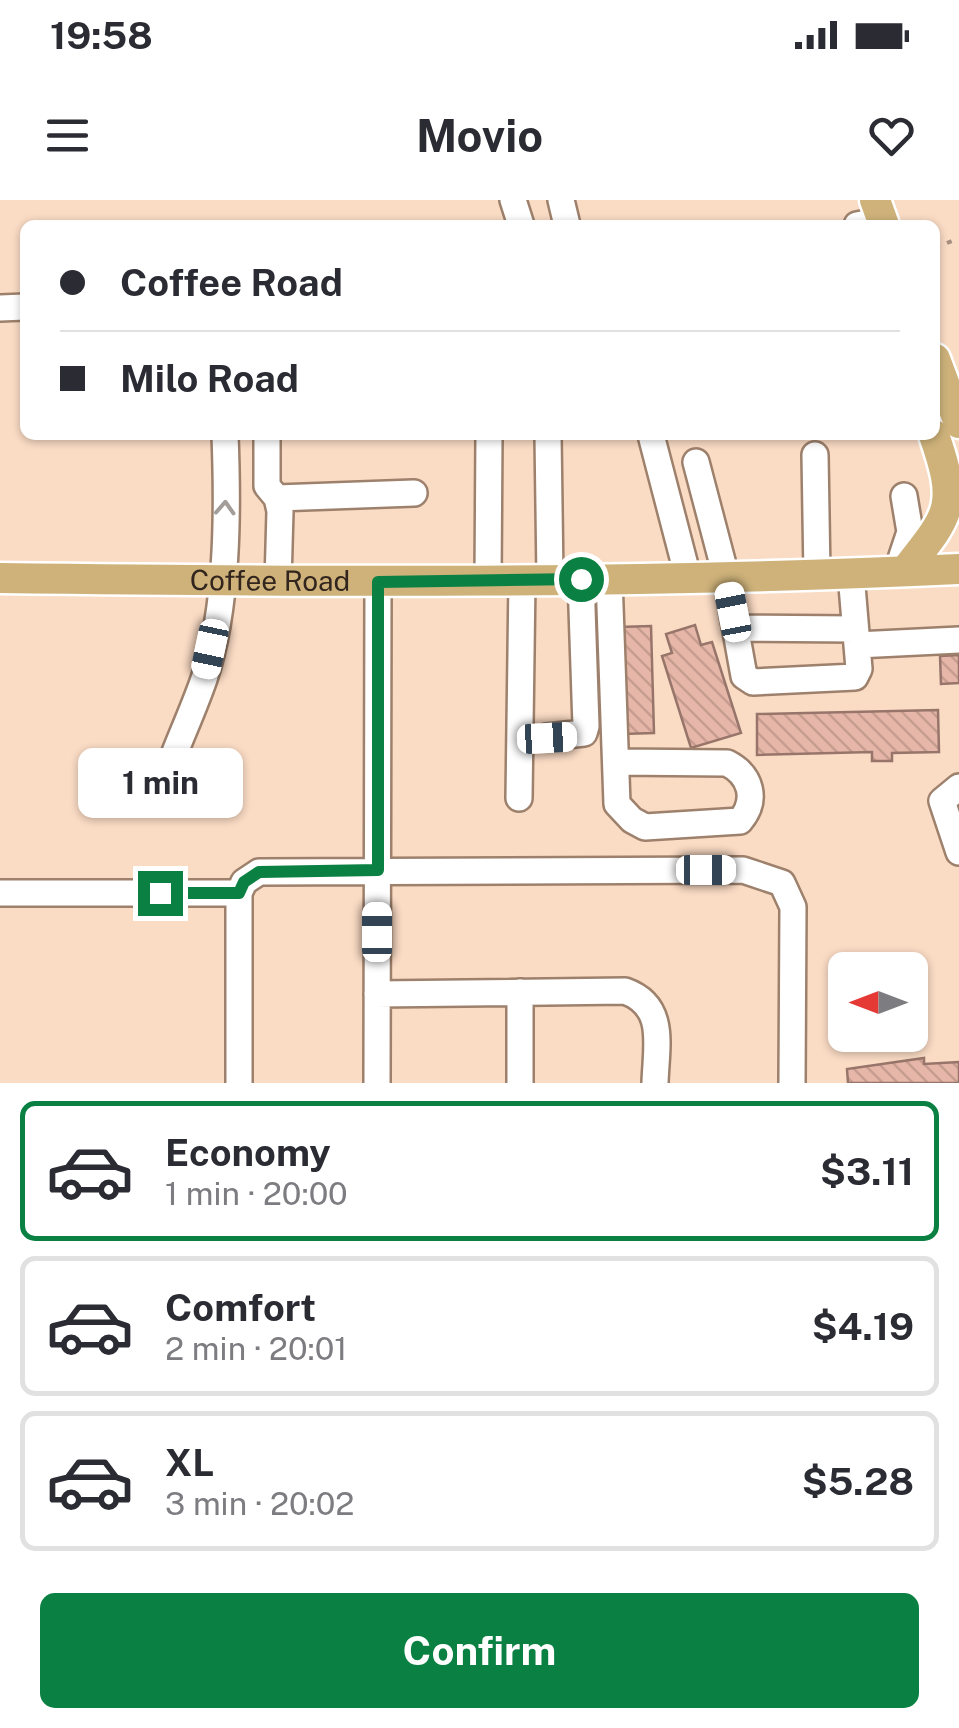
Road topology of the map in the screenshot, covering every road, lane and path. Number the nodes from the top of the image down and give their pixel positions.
1 (940, 372) edge
2 (959, 423) edge
3 (225, 440) edge
4 (267, 440) edge
5 (489, 440) edge
6 (548, 440) edge
7 (652, 440) edge
8 (936, 440) edge
9 (815, 454) dead end
10 (696, 462) dead end
11 (414, 493) dead end
12 (904, 496) dead end
13 (276, 498) junction
14 (959, 569) edge
15 (901, 571) junction
16 (817, 574) junction
17 (851, 574) junction
18 (726, 576) junction
19 (688, 577) junction
20 (0, 578) edge
21 (595, 578) junction
22 (488, 580) junction
23 (536, 580) junction
24 (221, 581) junction
25 (278, 582) junction
26 (378, 582) junction
27 (736, 628) junction
28 (856, 637) junction
29 (959, 640) edge
30 (547, 738) dead end
31 (616, 762) junction
32 (170, 765) dead end
33 (959, 787) edge
34 (518, 798) dead end
35 (959, 852) edge
36 (378, 870) junction
37 (0, 893) edge
38 (239, 893) junction
39 (520, 992) junction
40 (377, 994) junction
41 (239, 1083) edge
42 (377, 1083) edge
43 (520, 1083) edge
44 (656, 1083) edge
45 (792, 1083) edge

1 - 2 main road
24 -> 3 street
4 - 13 street
5 - 22 street
6 - 23 street
7 - 19 street
8 - 15 main road
9 - 16 street
10 - 18 street
11 - 13 street
12 - 15 street
13 - 25 street
14 - 15 main road, Coffee Road
15 - 17 main road, Coffee Road
16 - 17 main road, Coffee Road
16 - 18 main road, Coffee Road
17 - 28 street
18 - 19 main road, Coffee Road
18 - 27 street
19 - 21 main road, Coffee Road
20 - 24 main road, Coffee Road
21 - 23 main road, Coffee Road
21 - 30 street
21 - 31 street
22 - 23 main road, Coffee Road
22 - 26 main road, Coffee Road
23 - 34 street
24 - 25 main road, Coffee Road
24 - 32 street
25 - 26 main road, Coffee Road
26 - 36 street
27 - 28 street
27 - 28 street
28 - 29 street
31 - 31 street
33 - 35 street
36 - 38 street
36 - 40 street
36 - 45 street
37 - 38 street
38 - 41 street
39 - 40 street
39 - 43 street
39 - 44 street
40 - 42 street

